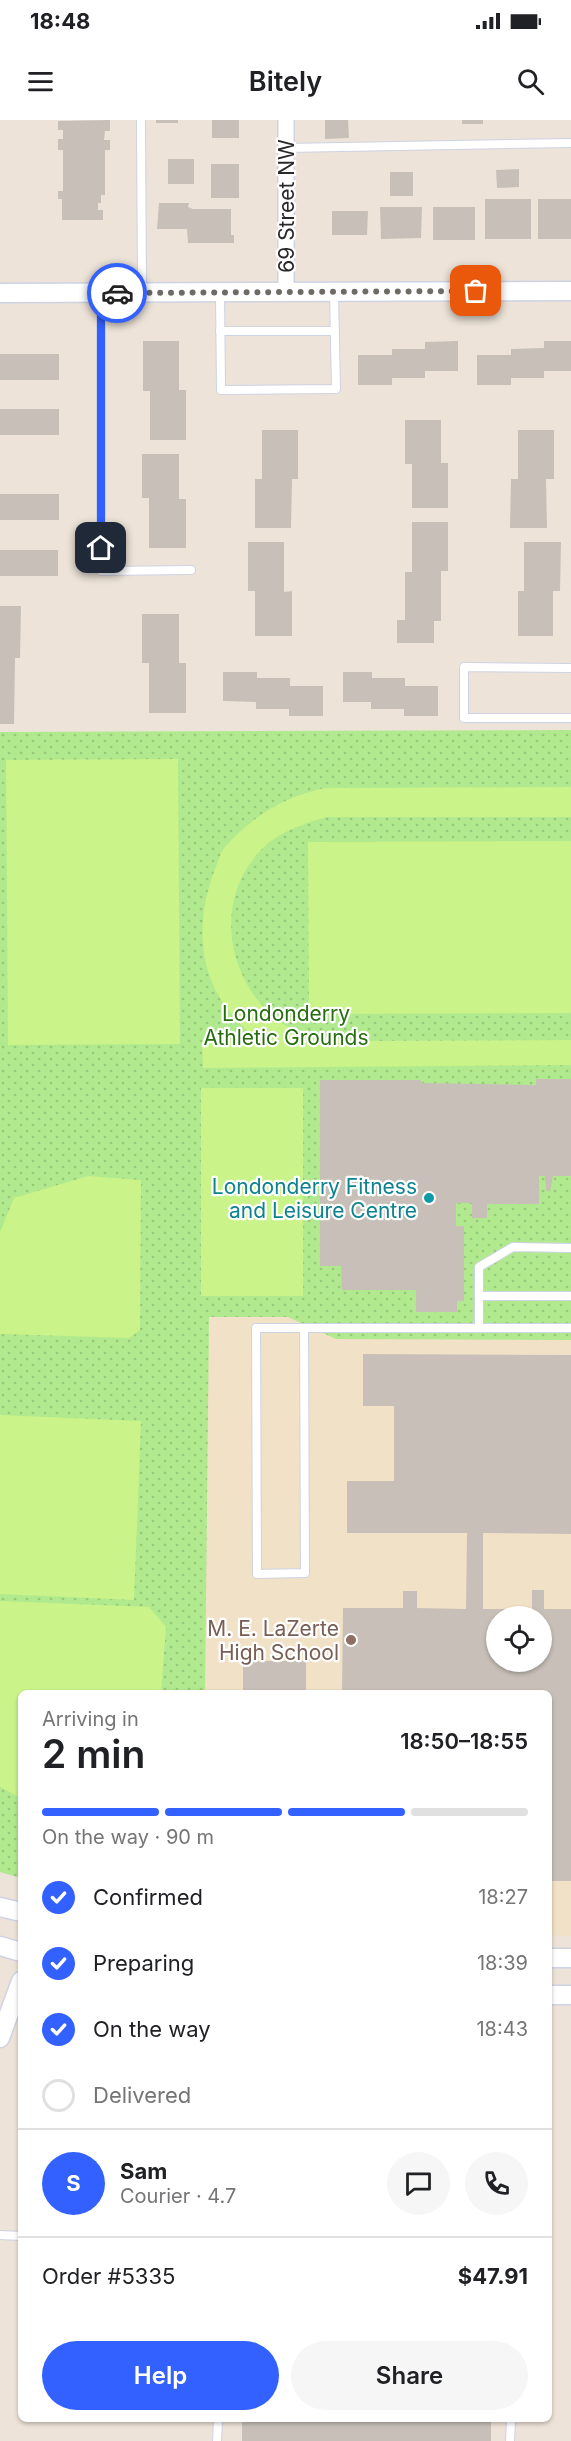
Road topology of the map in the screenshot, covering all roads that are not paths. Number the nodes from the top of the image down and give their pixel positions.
1 (141, 120) edge
2 (286, 120) edge
3 (571, 143) edge
4 (286, 148) junction
5 (571, 291) edge
6 (334, 292) junction
7 (0, 293) edge
8 (101, 293) junction
9 (141, 293) junction
10 (220, 293) junction
11 (286, 293) junction
12 (220, 331) junction
13 (334, 331) junction
14 (191, 570) dead end
15 (571, 668) edge
16 (571, 718) edge
17 (571, 1248) edge
18 (479, 1296) junction
19 (571, 1296) edge
20 (479, 1327) junction
21 (304, 1328) junction
22 (571, 1328) edge
23 (0, 1907) edge
24 (18, 1911) edge
25 (0, 1946) edge
26 (18, 1951) edge
27 (552, 1958) edge
28 (571, 1958) edge
29 (18, 1989) edge
30 (552, 1995) edge
31 (571, 1995) edge
32 (0, 2038) edge
33 (0, 2235) edge
34 (18, 2236) edge
35 (218, 2422) edge
36 (511, 2422) edge
37 (217, 2441) edge
38 (510, 2441) edge

1 - 9 lane
2 - 4 street, 69 Street NW
3 - 4 lane
4 - 11 street, 69 Street NW
5 - 6 street
6 - 11 street
6 - 13 lane
7 - 8 street
8 - 9 street
8 - 14 lane
9 - 10 street
10 - 11 street
10 - 12 lane
12 - 13 lane
12 - 13 lane
15 - 16 lane
17 - 18 lane
18 - 19 lane
18 - 20 lane
20 - 21 lane
20 - 22 lane
21 - 21 lane
23 - 24 street
25 - 26 street
27 - 28 street
29 - 32 street
30 - 31 street
33 - 34 lane
35 - 37 lane
36 - 38 lane

